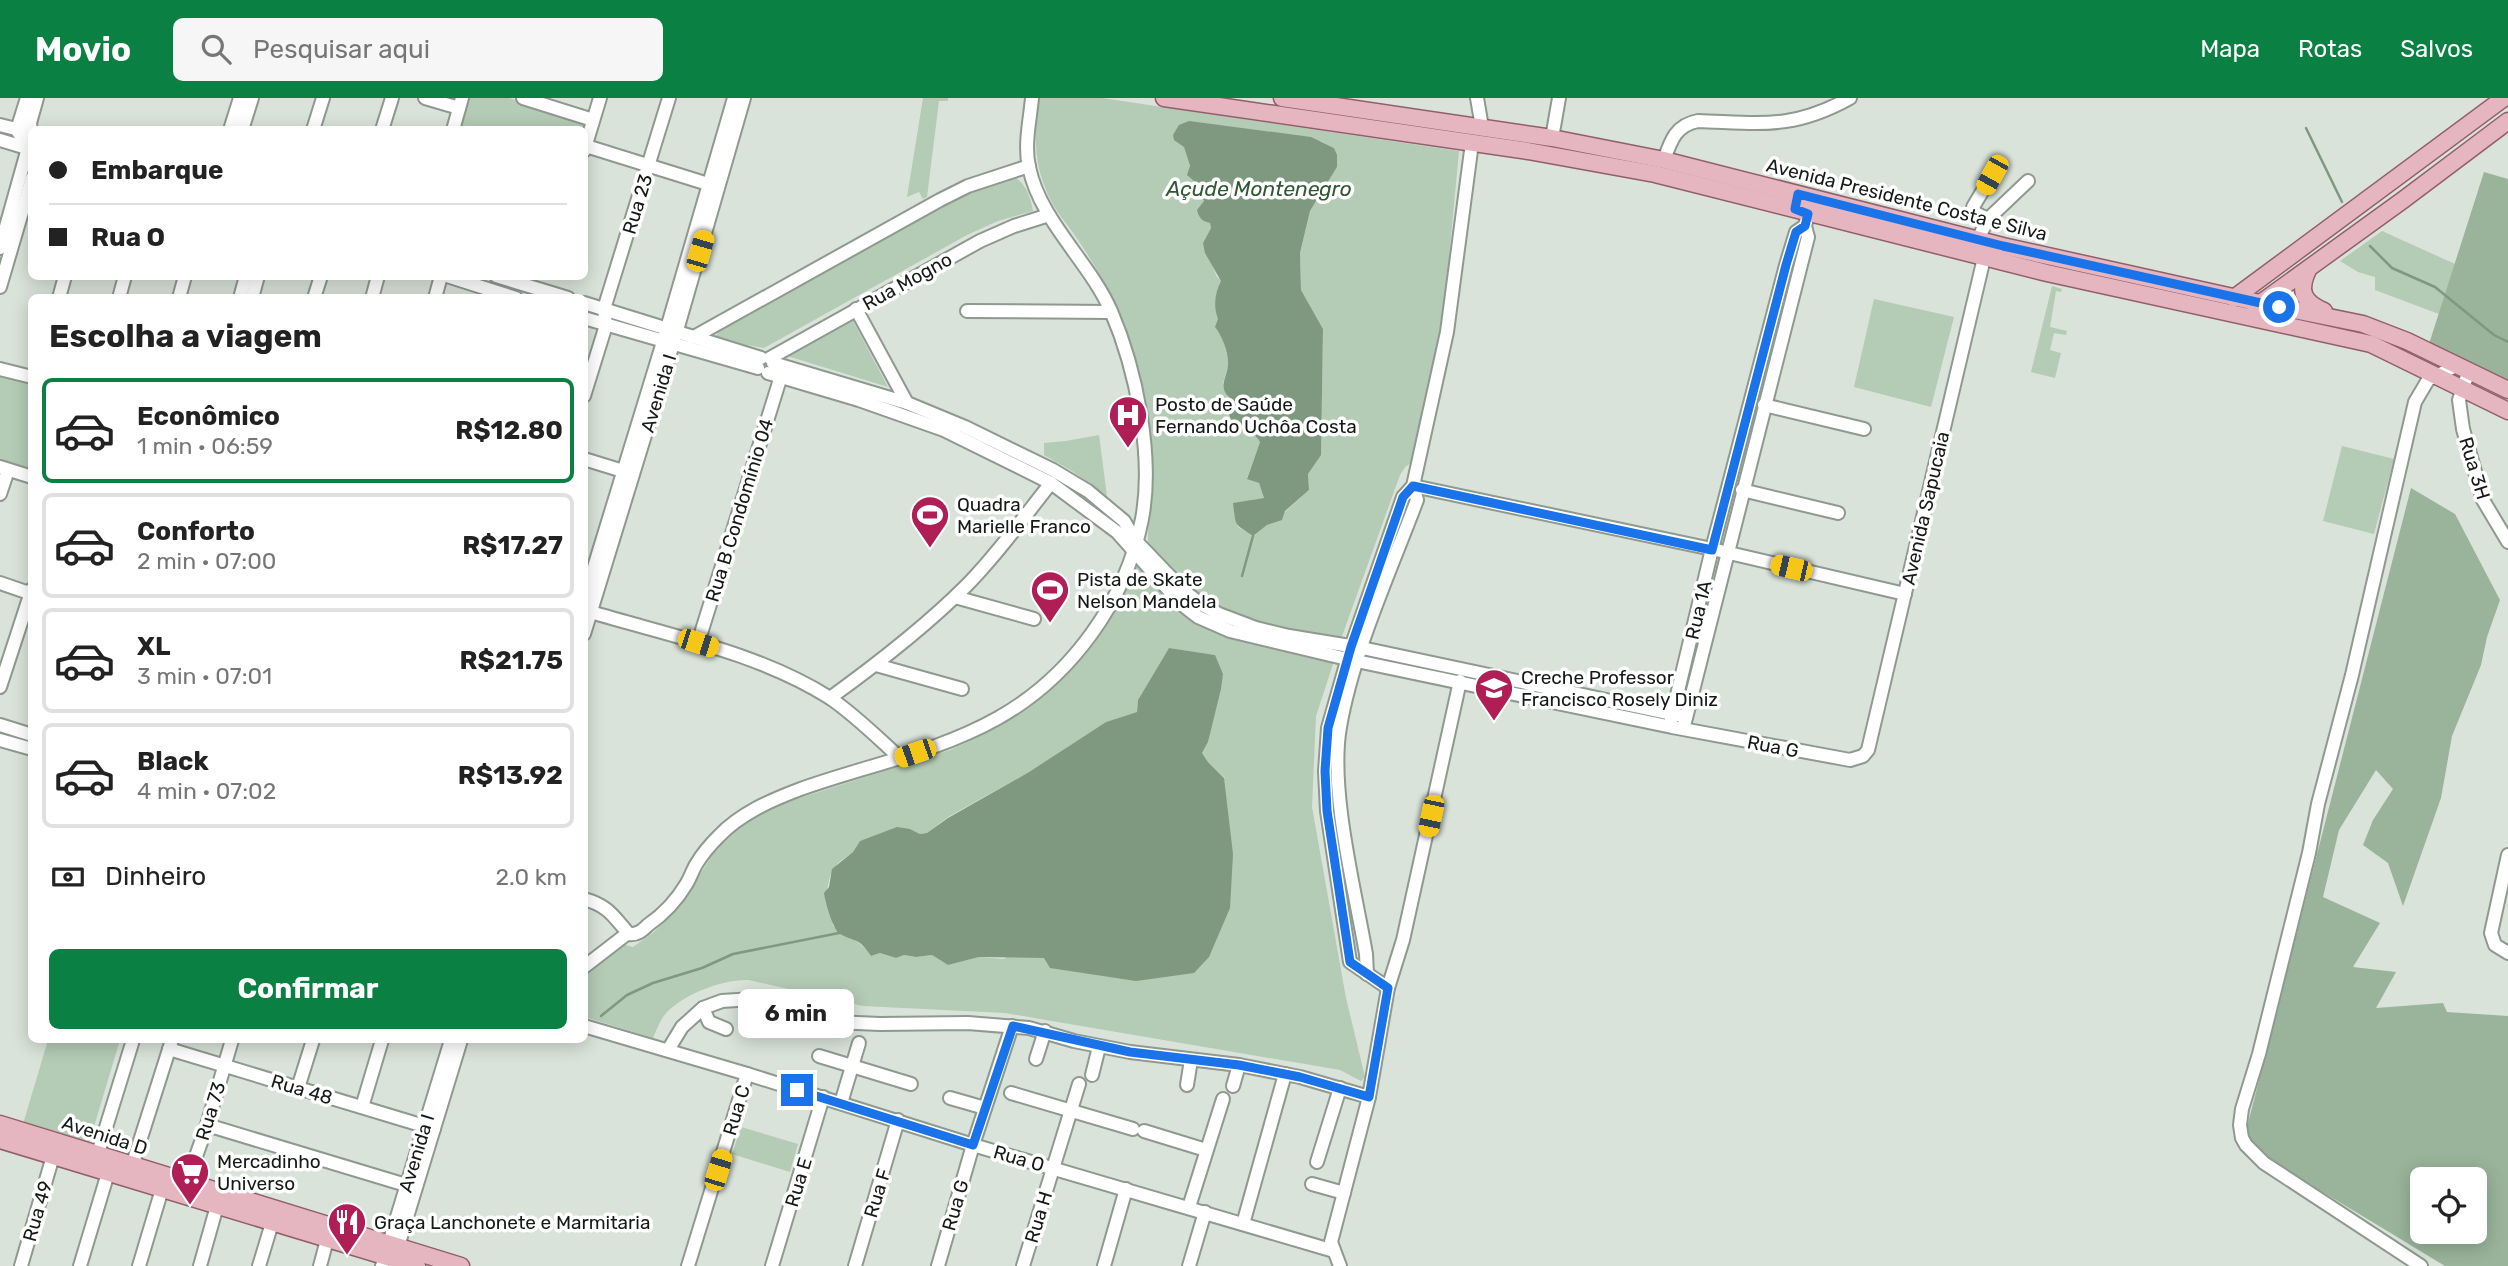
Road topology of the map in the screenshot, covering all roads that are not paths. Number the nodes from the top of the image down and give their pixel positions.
1 (27, 98) edge
2 (37, 98) edge
3 (240, 98) edge
4 (252, 98) edge
5 (323, 98) edge
6 (392, 98) edge
7 (425, 98) edge
8 (600, 98) edge
9 (669, 98) edge
10 (734, 98) edge
11 (744, 98) edge
12 (1032, 98) edge
13 (1164, 98) edge
14 (1282, 98) edge
15 (1476, 98) edge
16 (1559, 98) edge
17 (1850, 98) edge
18 (2504, 98) edge
19 (528, 99) edge
20 (460, 103) edge
21 (1405, 116) junction
22 (1428, 119) junction
23 (593, 120) junction
24 (2508, 121) edge
25 (0, 125) edge
26 (30, 126) edge
27 (231, 126) edge
28 (243, 126) edge
29 (314, 126) edge
30 (383, 126) edge
31 (454, 126) edge
32 (1482, 127) junction
33 (1402, 133) junction
34 (1426, 136) junction
35 (28, 138) edge
36 (588, 138) edge
37 (1552, 138) junction
38 (0, 140) edge
39 (1472, 143) junction
40 (588, 149) edge
41 (723, 151) junction
42 (1654, 163) junction
43 (1029, 166) junction
44 (648, 167) junction
45 (1992, 175) dead end
46 (2028, 181) dead end
47 (708, 184) junction
48 (28, 192) edge
49 (1801, 211) junction
50 (1049, 215) junction
51 (1988, 219) junction
52 (1978, 239) junction
53 (0, 248) edge
54 (1984, 258) junction
55 (2308, 270) junction
56 (471, 280) edge
57 (522, 280) edge
58 (542, 283) edge
59 (0, 287) edge
60 (494, 294) edge
61 (561, 294) edge
62 (2234, 298) junction
63 (2260, 303) junction
64 (588, 304) edge
65 (604, 309) junction
66 (856, 309) junction
67 (967, 311) dead end
68 (1111, 312) junction
69 (2241, 316) junction
70 (588, 319) edge
71 (2363, 324) junction
72 (606, 325) junction
73 (670, 337) junction
74 (692, 338) junction
75 (768, 366) junction
76 (0, 369) edge
77 (2465, 369) junction
78 (1765, 374) junction
79 (28, 376) edge
80 (2435, 376) junction
81 (588, 383) edge
82 (2462, 388) junction
83 (2508, 390) edge
84 (907, 403) junction
85 (1764, 405) junction
86 (2508, 411) edge
87 (1864, 429) dead end
88 (588, 461) edge
89 (4, 469) edge
90 (624, 471) junction
91 (28, 476) edge
92 (1051, 483) junction
93 (1413, 486) junction
94 (1742, 491) junction
95 (0, 495) edge
96 (1838, 513) dead end
97 (2508, 542) edge
98 (1135, 546) junction
99 (1712, 550) junction
100 (1727, 553) junction
101 (0, 583) edge
102 (28, 591) edge
103 (1905, 594) junction
104 (955, 597) junction
105 (588, 600) edge
106 (28, 601) edge
107 (588, 601) edge
108 (588, 608) edge
109 (1034, 619) dead end
110 (698, 643) junction
111 (1354, 654) junction
112 (876, 665) junction
113 (1460, 681) junction
114 (0, 687) edge
115 (962, 689) dead end
116 (830, 698) junction
117 (1678, 722) junction
118 (0, 725) edge
119 (28, 734) edge
120 (0, 740) edge
121 (28, 748) edge
122 (1863, 756) joint
123 (900, 758) junction
124 (2508, 855) edge
125 (2505, 882) edge
126 (588, 900) edge
127 (629, 934) junction
128 (2508, 954) edge
129 (588, 964) edge
130 (1388, 988) junction
131 (703, 1009) junction
132 (1013, 1026) junction
133 (588, 1027) edge
134 (726, 1029) dead end
135 (1045, 1031) junction
136 (132, 1043) edge
137 (231, 1043) edge
138 (312, 1043) edge
139 (382, 1043) edge
140 (450, 1043) edge
141 (460, 1043) edge
142 (859, 1043) dead end
143 (170, 1044) edge
144 (1099, 1047) junction
145 (668, 1049) junction
146 (819, 1056) dead end
147 (1036, 1059) dead end
148 (1191, 1060) junction
149 (223, 1065) junction
150 (1239, 1065) junction
151 (853, 1066) junction
152 (747, 1074) junction
153 (1285, 1074) junction
154 (1092, 1075) dead end
155 (911, 1084) dead end
156 (1079, 1084) dead end
157 (1187, 1085) dead end
158 (1233, 1086) dead end
159 (299, 1088) junction
160 (1340, 1088) junction
161 (1011, 1093) dead end
162 (823, 1097) junction
163 (1369, 1097) junction
164 (950, 1098) dead end
165 (1223, 1100) dead end
166 (841, 1103) junction
167 (362, 1107) junction
168 (985, 1108) junction
169 (1071, 1109) junction
170 (898, 1120) junction
171 (0, 1124) edge
172 (207, 1125) junction
173 (429, 1128) junction
174 (0, 1139) edge
175 (973, 1145) junction
176 (1206, 1150) junction
177 (53, 1156) junction
178 (1317, 1162) dead end
179 (100, 1166) junction
180 (132, 1166) junction
181 (1053, 1168) junction
182 (187, 1182) junction
183 (1312, 1184) dead end
184 (407, 1185) junction
185 (162, 1189) junction
186 (1126, 1189) junction
187 (1344, 1193) junction
188 (219, 1199) junction
189 (1189, 1207) junction
190 (1205, 1212) junction
191 (272, 1223) junction
192 (1243, 1224) junction
193 (327, 1240) junction
194 (1334, 1251) junction
195 (390, 1256) edge
196 (21, 1266) edge
197 (80, 1266) edge
198 (139, 1266) edge
199 (200, 1266) edge
200 (259, 1266) edge
201 (320, 1266) edge
202 (416, 1266) edge
203 (461, 1266) edge
204 (688, 1266) edge
205 (772, 1266) edge
206 (855, 1266) edge
207 (937, 1266) edge
208 (1023, 1266) edge
209 (1104, 1266) edge
210 (1189, 1266) edge
211 (1339, 1266) edge
212 (2421, 1266) edge

1 - 35 street
2 - 26 street
3 - 27 street
4 - 28 street
5 - 29 street
6 - 30 street
7 - 20 street
8 - 23 street
9 - 44 street, Rua 23
10 - 41 street, Avenida I
11 - 41 street, Avenida I
12 - 43 street
13 - 33 main road, Avenida Presidente Costa e Silva
14 - 21 main road, Avenida Presidente Costa e Silva
15 - 32 street
16 - 37 street
17 - 42 street
18 - 62 main road
19 - 23 street
20 - 31 street
21 - 22 main road, Avenida Presidente Costa e Silva
21 - 33 main road
22 - 32 main road, Avenida Presidente Costa e Silva
22 - 34 main road
23 - 36 street
24 - 55 main road
25 - 35 street
32 - 37 main road, Avenida Presidente Costa e Silva
33 - 34 main road, Avenida Presidente Costa e Silva
34 - 39 main road, Avenida Presidente Costa e Silva
35 - 38 street
35 - 53 street
37 - 42 main road, Avenida Presidente Costa e Silva
39 - 42 main road, Avenida Presidente Costa e Silva
39 - 93 street
40 - 44 street
41 - 47 street, Avenida I
41 - 73 street, Avenida I
42 - 49 main road, Avenida Presidente Costa e Silva
43 - 50 street
43 - 74 street
44 - 47 street
44 - 65 street, Rua 23
45 - 51 street
46 - 51 street
47 - 73 street, Avenida I
48 - 59 street
49 - 52 main road, Avenida Presidente Costa e Silva
49 - 54 main road, Avenida Presidente Costa e Silva
49 - 78 street
50 - 66 street, Rua Mogno
50 - 68 street
51 - 52 street
52 - 62 main road, Avenida Presidente Costa e Silva
54 - 69 main road, Avenida Presidente Costa e Silva
54 - 103 street, Avenida Sapucaia
55 - 63 main road
55 - 71 main road
56 - 60 street
57 - 58 street
58 - 61 street
62 - 63 main road, Avenida Presidente Costa e Silva
62 - 69 main road
63 - 69 main road
63 - 71 main road, Avenida Presidente Costa e Silva
64 - 65 street
65 - 72 street
65 - 73 street
66 - 75 street, Rua Mogno
66 - 84 street
67 - 68 street
68 - 98 street
69 - 80 main road, Avenida Presidente Costa e Silva
70 - 72 street
71 - 77 main road, Avenida Presidente Costa e Silva
72 - 73 street
72 - 81 street
73 - 74 street
73 - 75 street
73 - 90 street, Avenida I
73 - 107 street, Avenida I
74 - 75 street
75 - 84 street
75 - 92 street
75 - 110 street, Rua B Condomínio 04
76 - 79 street
77 - 80 street
77 - 82 street
77 - 83 main road, Avenida Presidente Costa e Silva
78 - 85 street, Rua 1A
78 - 99 street, Rua 1A
80 - 82 main road, Avenida Presidente Costa e Silva
80 - 212 street
82 - 86 main road, Avenida Presidente Costa e Silva
82 - 97 street, Rua 3H
84 - 98 street
85 - 87 street
85 - 94 street, Rua 1A
88 - 90 street
89 - 91 street
89 - 95 street
90 - 105 street, Avenida I
92 - 98 street
92 - 104 street
93 - 99 street
93 - 111 street
94 - 96 street
94 - 100 street, Rua 1A
98 - 111 street
98 - 123 street
99 - 100 street
99 - 117 street, Rua 1A
100 - 103 street
100 - 117 street, Rua 1A
101 - 102 street
103 - 122 street, Avenida Sapucaia
104 - 109 street
104 - 112 street
106 - 114 street
108 - 110 street
110 - 116 street
111 - 113 street
111 - 117 street
111 - 130 street
112 - 115 street
112 - 116 street
113 - 117 street
113 - 130 street
116 - 123 street
117 - 122 street, Rua G
118 - 119 street
120 - 121 street
123 - 127 street
124 - 125 street
125 - 128 street
126 - 127 street
127 - 129 street
130 - 163 street
131 - 132 street
131 - 134 street
131 - 145 street
132 - 135 street
132 - 168 street, Rua G
133 - 145 street, Rua O
135 - 144 street
135 - 147 street
136 - 179 street
137 - 149 street, Rua 73
138 - 159 street
139 - 167 street
140 - 173 street, Avenida I
141 - 173 street, Avenida I
142 - 151 street
143 - 149 street, Rua 48
143 - 180 street
144 - 148 street
144 - 154 street
145 - 152 street, Rua O
146 - 151 street
148 - 150 street
148 - 157 street
149 - 159 street, Rua 48
149 - 172 street, Rua 73
150 - 153 street
150 - 158 street
151 - 155 street
151 - 166 street
152 - 162 street, Rua O
152 - 204 street, Rua C
153 - 160 street
153 - 192 street
156 - 169 street, Rua H
159 - 167 street, Rua 48
160 - 163 street
160 - 178 street
161 - 169 street
162 - 166 street, Rua O
162 - 205 street, Rua E
163 - 187 street
164 - 168 street
165 - 176 street
166 - 170 street, Rua O
167 - 173 street, Rua 48
168 - 175 street, Rua G
169 - 176 street
169 - 181 street, Rua H
170 - 175 street, Rua O
170 - 206 street, Rua F
171 - 174 main road
171 - 179 main road, Avenida D
172 - 182 street, Rua 73
172 - 184 street
173 - 184 street, Avenida I
173 - 195 street, Avenida I
174 - 177 main road, Avenida D
175 - 181 street, Rua O
175 - 207 street, Rua G
176 - 189 street
177 - 179 main road, Avenida D
177 - 196 street, Rua 49
179 - 180 main road, Avenida D
179 - 185 main road, Avenida D
179 - 197 street
180 - 182 main road, Avenida D
181 - 186 street, Rua O
181 - 208 street, Rua H
182 - 188 main road, Avenida D
183 - 187 street
184 - 195 street, Avenida I
185 - 188 main road, Avenida D
185 - 198 street
186 - 189 street, Rua O
186 - 209 street
187 - 194 street
188 - 191 main road, Avenida D
188 - 195 main road, Avenida D
188 - 199 street
189 - 190 street, Rua O
190 - 192 street, Rua O
190 - 210 street
191 - 193 main road, Avenida D
191 - 200 street
192 - 194 street, Rua O
193 - 195 main road, Avenida D
193 - 201 street
194 - 211 street
195 - 202 main road
195 - 203 main road

